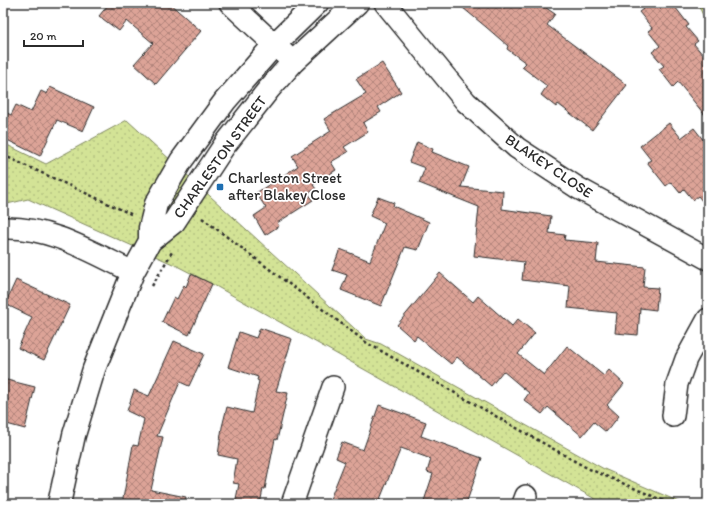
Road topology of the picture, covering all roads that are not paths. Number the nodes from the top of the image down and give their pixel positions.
1 (230, 3) edge
2 (318, 3) edge
3 (357, 3) edge
4 (385, 3) edge
5 (274, 45) junction
6 (293, 62) junction
7 (3, 228) edge
8 (150, 241) junction
9 (708, 259) edge
10 (133, 272) junction
11 (708, 319) edge
12 (333, 387) dead end
13 (673, 416) dead end
14 (59, 504) edge
15 (292, 504) edge

1 - 5 street
2 - 5 street, CHARLESTON STREET
3 - 6 street, CHARLESTON STREET
4 - 9 street, BLAKEY CLOSE
5 - 6 street
5 - 8 street, CHARLESTON STREET
6 - 8 street, CHARLESTON STREET
7 - 10 street
8 - 10 street, CHARLESTON STREET
10 - 14 street, CHARLESTON STREET
11 - 13 street
12 - 15 street

